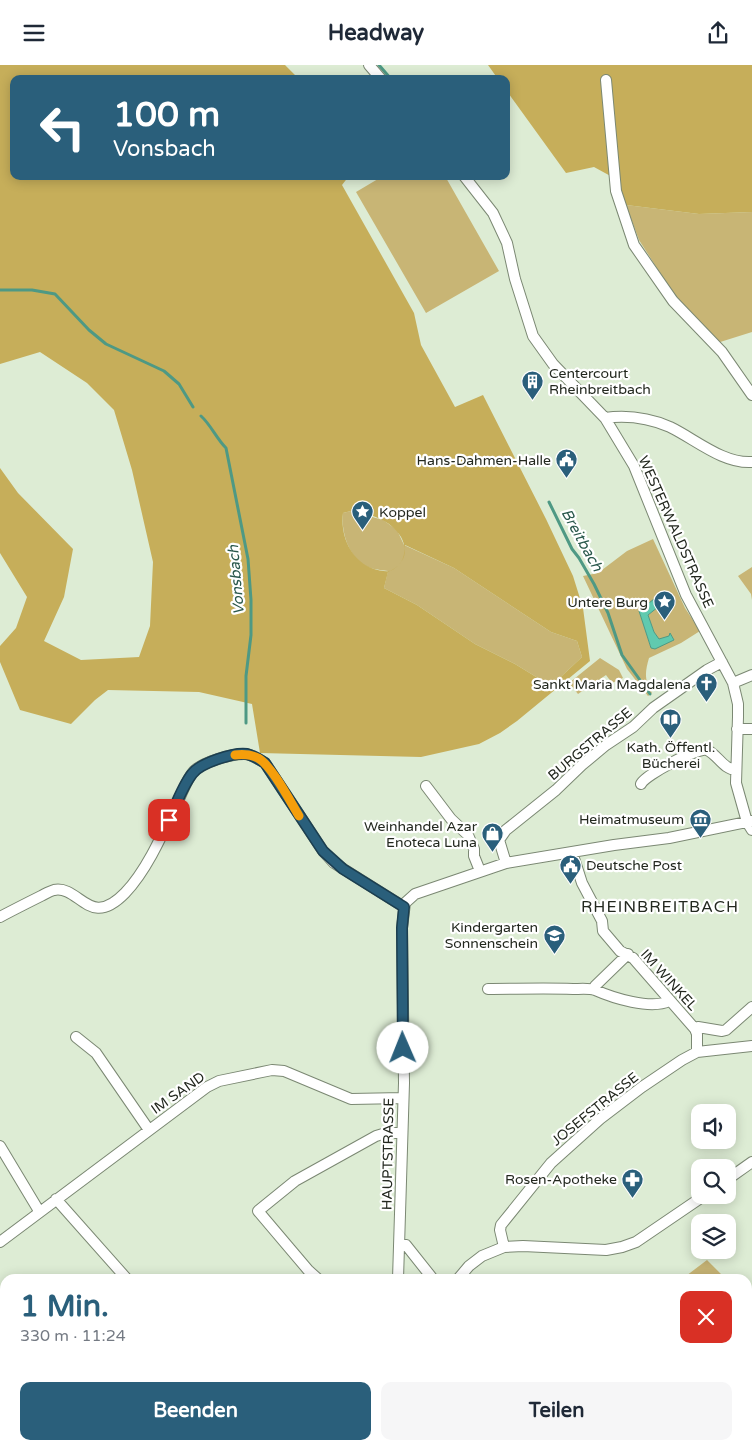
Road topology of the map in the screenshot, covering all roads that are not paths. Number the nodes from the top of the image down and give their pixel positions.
1 (369, 65) edge
2 (377, 75) edge
3 (606, 80) dead end
4 (467, 180) edge
5 (752, 395) edge
6 (605, 417) junction
7 (752, 462) edge
8 (722, 662) junction
9 (752, 675) edge
10 (733, 683) junction
11 (737, 729) junction
12 (752, 729) edge
13 (736, 770) junction
14 (641, 783) dead end
15 (426, 786) dead end
16 (750, 824) edge
17 (572, 852) junction
18 (506, 863) junction
19 (480, 871) junction
20 (404, 907) junction
21 (0, 917) edge
22 (628, 954) junction
23 (488, 989) dead end
24 (595, 990) junction
25 (669, 1001) junction
26 (752, 1007) edge
27 (695, 1029) junction
28 (76, 1037) dead end
29 (752, 1046) edge
30 (697, 1052) junction
31 (403, 1098) junction
32 (149, 1130) junction
33 (402, 1133) junction
34 (0, 1146) edge
35 (752, 1162) edge
36 (736, 1173) edge
37 (56, 1199) junction
38 (692, 1204) edge
39 (39, 1211) junction
40 (0, 1242) edge
41 (400, 1244) junction
42 (504, 1247) junction
43 (123, 1274) edge
44 (312, 1274) edge
45 (398, 1274) edge
46 (429, 1274) edge
47 (462, 1274) edge

1 - 2 street
3 - 5 street
4 - 6 street, WESTERWALDSTRASSE
6 - 7 street
6 - 8 street, WESTERWALDSTRASSE
8 - 10 street, WESTERWALDSTRASSE
8 - 18 street, BURGSTRASSE
9 - 10 street
10 - 11 street, WESTERWALDSTRASSE
11 - 12 street
11 - 13 street, WESTERWALDSTRASSE
13 - 14 street
13 - 16 street, WESTERWALDSTRASSE
15 - 19 street
16 - 17 street
17 - 18 street
17 - 22 street, IM WINKEL
18 - 19 street
19 - 20 street
20 - 21 street
20 - 31 street, HAUPTSTRASSE
22 - 24 street
22 - 25 street, IM WINKEL
23 - 24 street
24 - 25 street
25 - 27 street, IM WINKEL
26 - 27 street
27 - 30 street, IM WINKEL
28 - 32 street
29 - 30 street, JOSEFSTRASSE
30 - 42 street, JOSEFSTRASSE
31 - 32 street, IM SAND
31 - 33 street, HAUPTSTRASSE
32 - 37 street, IM SAND
33 - 41 street, HAUPTSTRASSE
33 - 44 street
34 - 39 street
35 - 36 street
37 - 39 street, IM SAND
37 - 43 street
38 - 42 street
39 - 40 street, IM SAND
41 - 45 street, HAUPTSTRASSE
41 - 46 street
42 - 47 street

